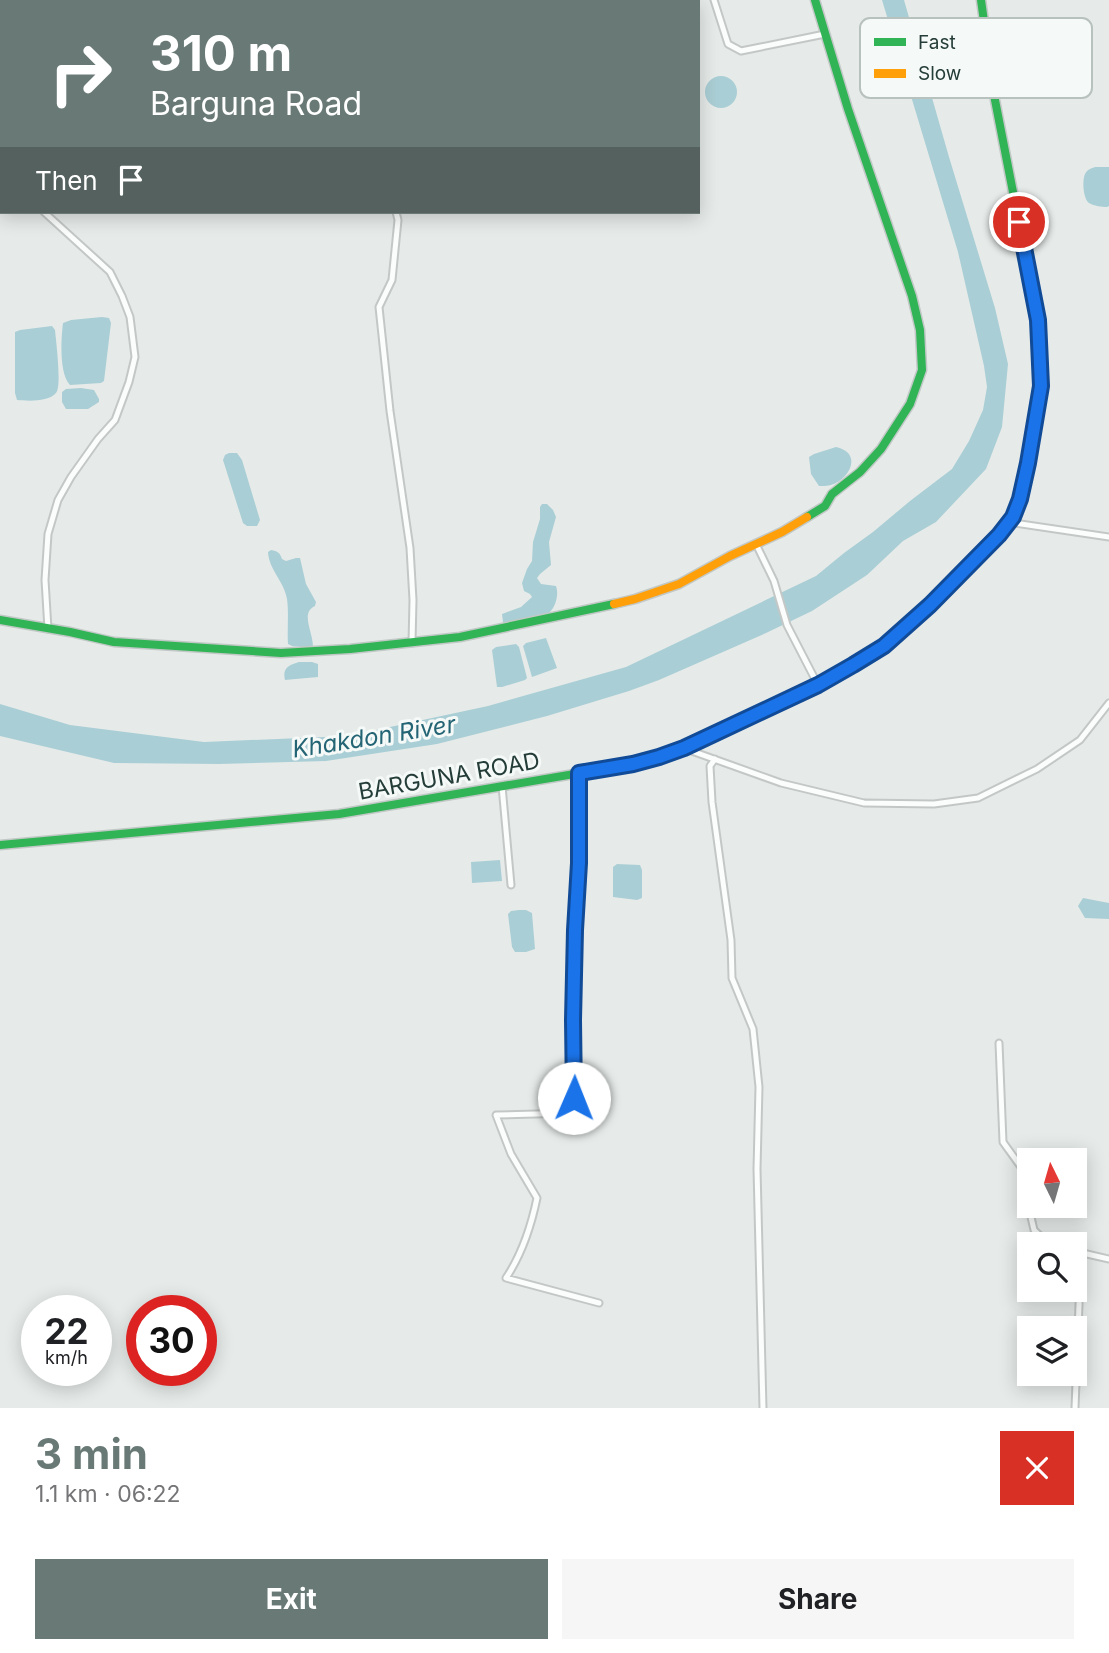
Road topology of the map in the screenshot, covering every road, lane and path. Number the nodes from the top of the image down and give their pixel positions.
1 (714, 0) edge
2 (815, 0) edge
3 (981, 0) edge
4 (984, 18) edge
5 (825, 34) junction
6 (995, 98) edge
7 (46, 214) edge
8 (397, 214) edge
9 (1008, 522) junction
10 (1109, 537) edge
11 (756, 544) junction
12 (0, 620) edge
13 (48, 629) junction
14 (412, 643) junction
15 (818, 685) junction
16 (1109, 703) edge
17 (684, 748) junction
18 (715, 759) junction
19 (579, 773) junction
20 (502, 786) junction
21 (0, 845) edge
22 (511, 885) dead end
23 (999, 1043) dead end
24 (1036, 1232) edge
25 (1087, 1254) edge
26 (1109, 1259) edge
27 (1077, 1302) edge
28 (598, 1303) dead end
29 (763, 1408) edge
30 (1075, 1408) edge

1 - 5 street
2 - 5 main road
3 - 4 main road, BARGUNA ROAD
5 - 11 main road
6 - 9 main road, BARGUNA ROAD
7 - 13 street
8 - 14 street
9 - 10 street
9 - 15 main road, BARGUNA ROAD
11 - 14 main road
11 - 15 street
12 - 13 main road
13 - 14 main road
15 - 17 main road, BARGUNA ROAD
16 - 18 street
17 - 18 street
17 - 19 main road, BARGUNA ROAD
18 - 29 street
19 - 20 main road, BARGUNA ROAD
19 - 28 street
20 - 21 main road, BARGUNA ROAD
20 - 22 street
23 - 24 street
25 - 26 street
27 - 30 street

